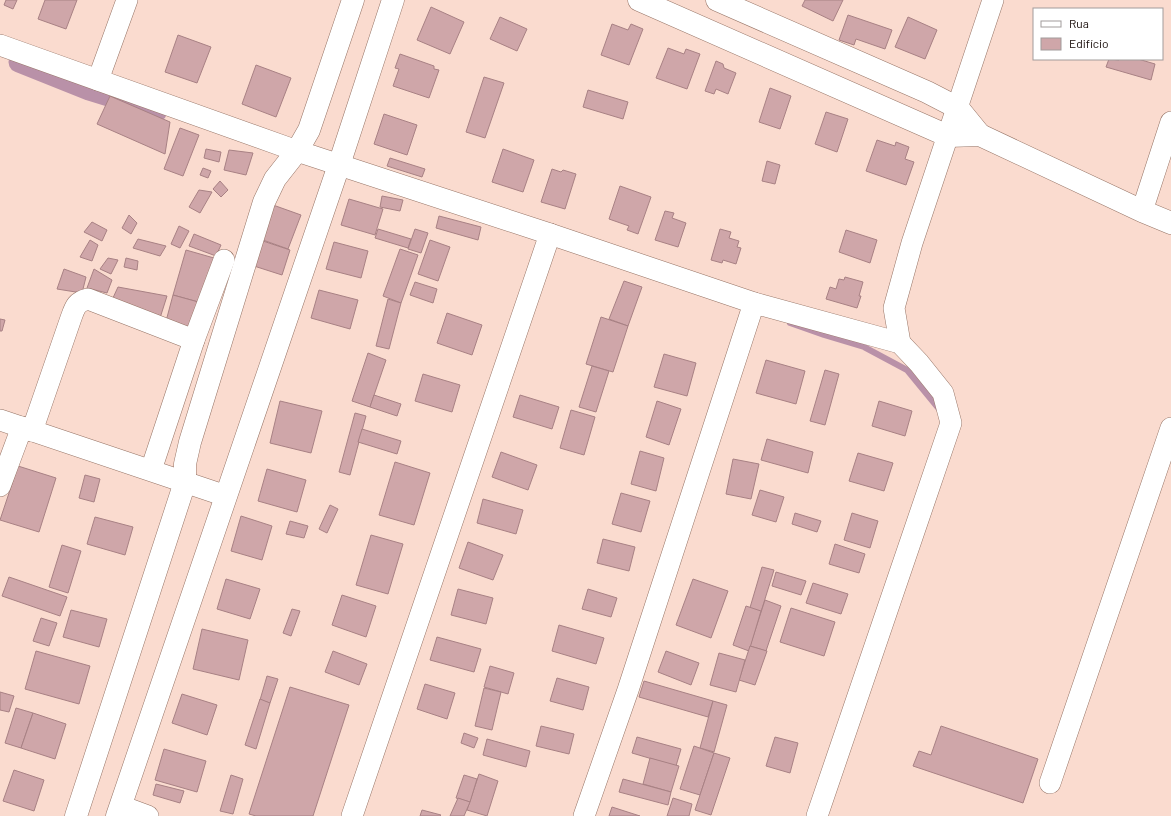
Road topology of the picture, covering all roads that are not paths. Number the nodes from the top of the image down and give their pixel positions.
1 (127, 0) edge
2 (353, 0) edge
3 (393, 0) edge
4 (639, 0) edge
5 (717, 0) edge
6 (993, 0) edge
7 (804, 38) junction
8 (0, 45) edge
9 (791, 67) junction
10 (98, 80) junction
11 (958, 108) junction
12 (1171, 122) edge
13 (980, 135) junction
14 (948, 136) junction
15 (297, 152) junction
16 (339, 165) junction
17 (1142, 211) junction
18 (1171, 223) edge
19 (550, 234) junction
20 (224, 260) dead end
21 (754, 303) junction
22 (194, 340) junction
23 (900, 343) junction
24 (0, 420) edge
25 (1171, 428) edge
26 (27, 429) junction
27 (151, 470) junction
28 (185, 482) junction
29 (0, 486) edge
30 (226, 496) junction
31 (1050, 783) dead end
32 (119, 811) edge
33 (76, 816) edge
34 (148, 816) edge
35 (352, 816) edge
36 (584, 816) edge
37 (818, 816) edge

1 - 10 street
2 - 15 street
3 - 16 street
4 - 9 street
5 - 7 street
6 - 11 street
7 - 9 street
7 - 11 street
8 - 10 street
9 - 14 street
10 - 15 street
11 - 13 street
11 - 14 street
12 - 17 street
13 - 14 street
13 - 17 street
14 - 23 street
15 - 16 street
15 - 28 street
16 - 19 street
16 - 30 street
17 - 18 street
19 - 21 street
19 - 35 street
20 - 22 street
21 - 23 street
21 - 36 street
22 - 26 street
22 - 27 street
23 - 37 street
24 - 26 street
25 - 31 street
26 - 27 street
26 - 29 street
27 - 28 street
28 - 30 street
28 - 33 street
30 - 32 street
32 - 34 street

